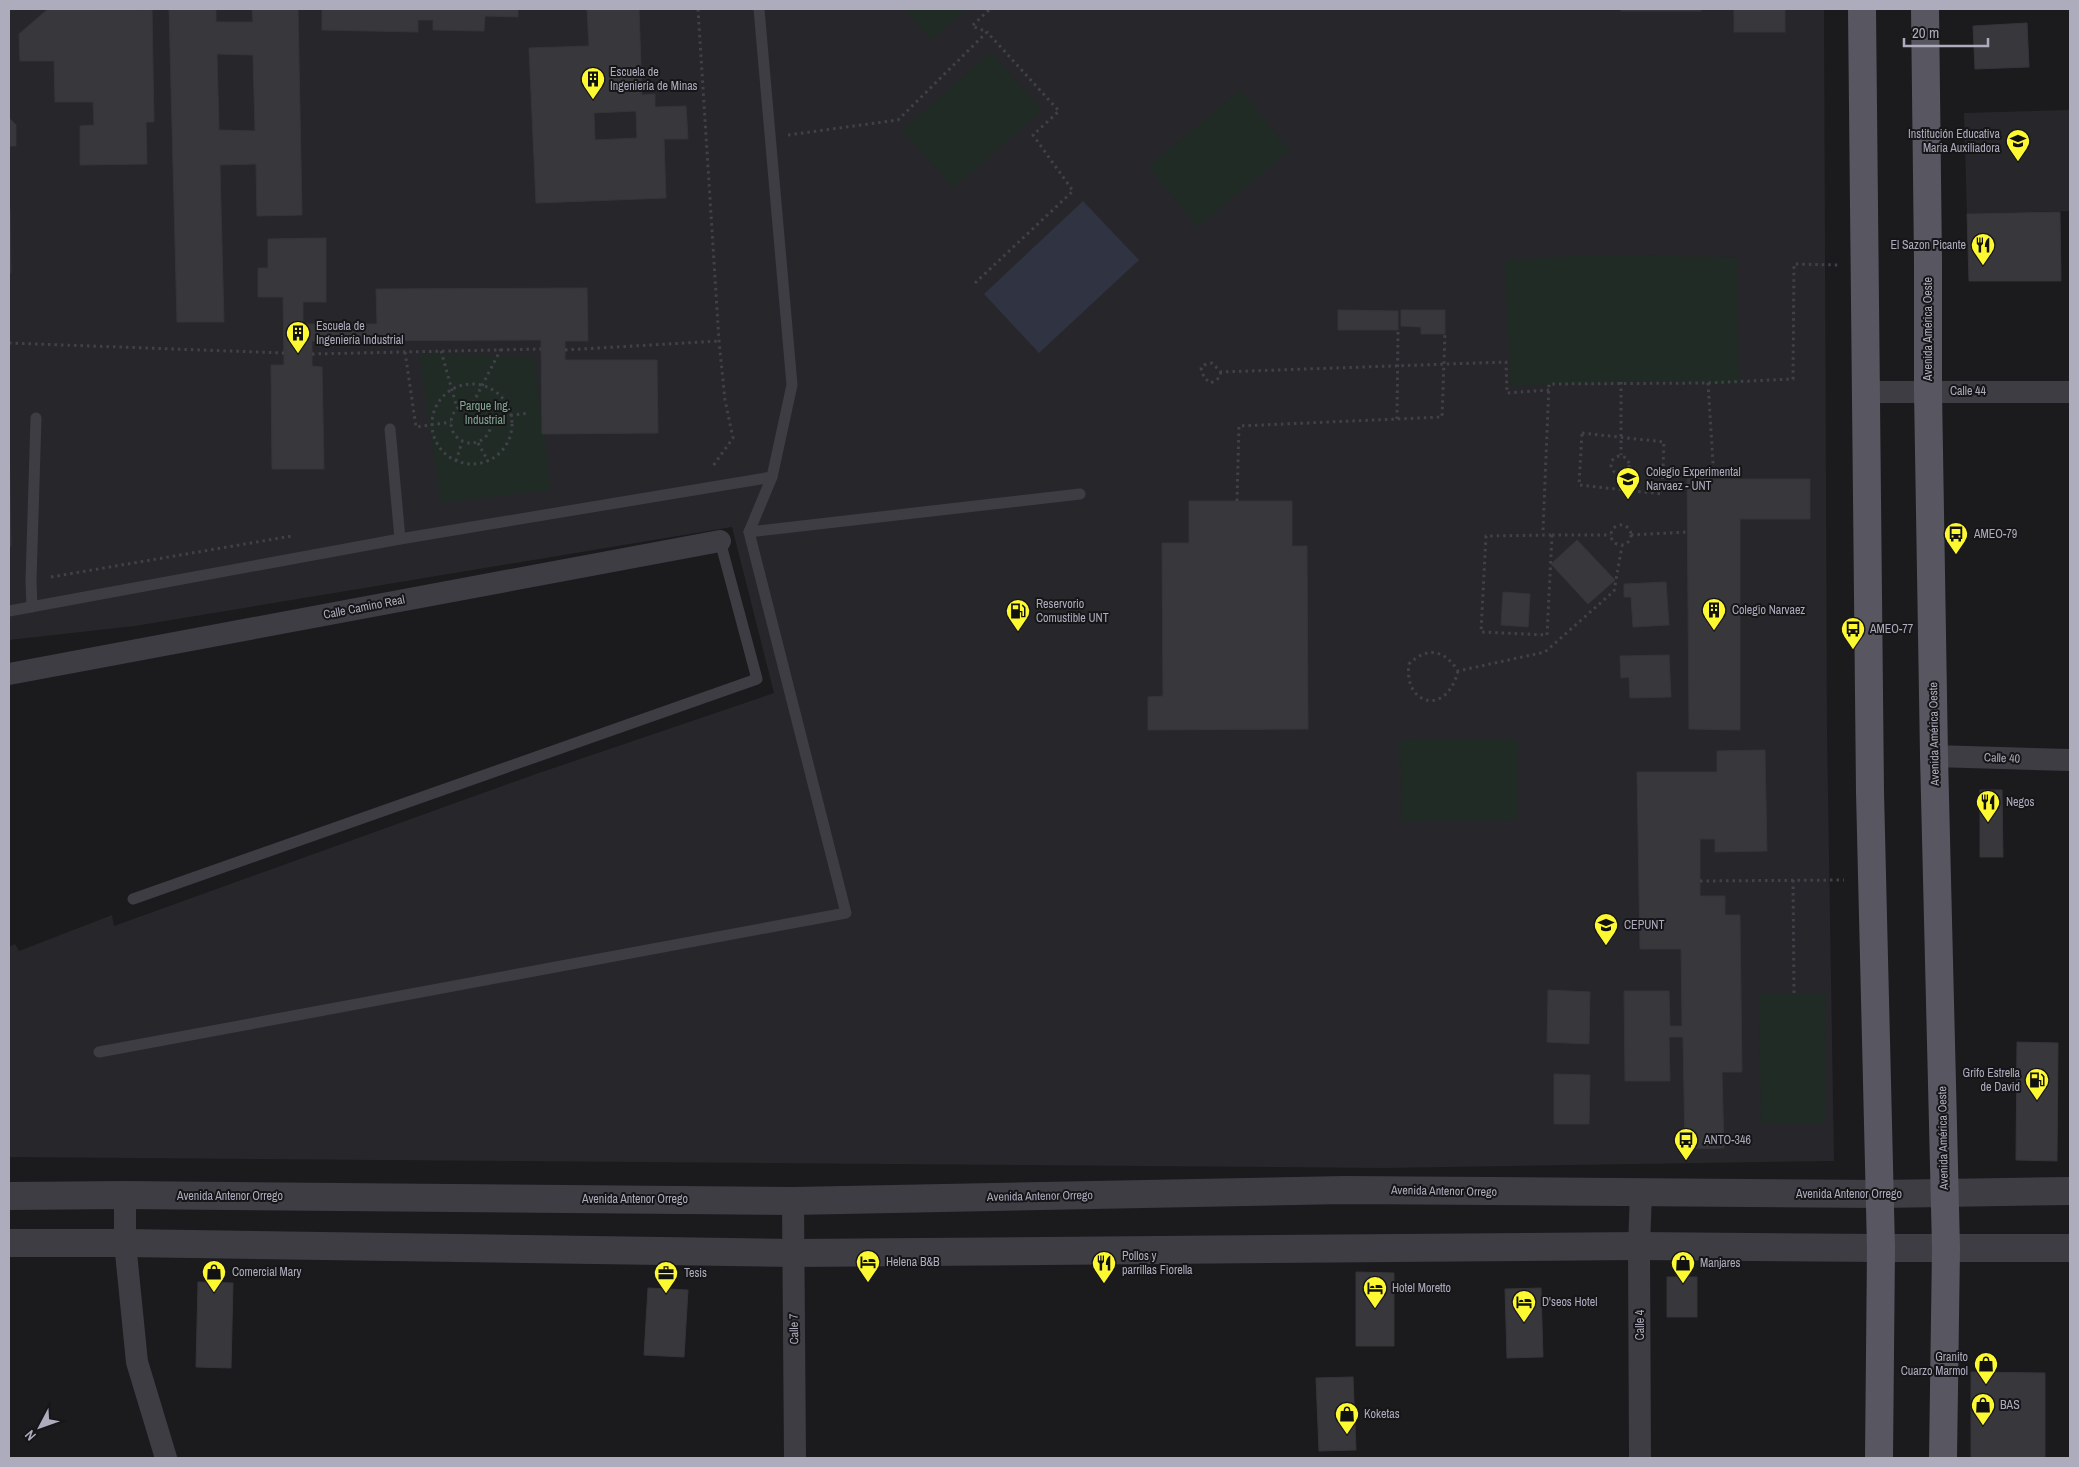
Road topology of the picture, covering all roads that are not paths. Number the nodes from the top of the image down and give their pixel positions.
1 (759, 9) edge
2 (1862, 9) edge
3 (1925, 9) edge
4 (1928, 391) junction
5 (1865, 392) junction
6 (2070, 392) edge
7 (36, 418) dead end
8 (390, 429) dead end
9 (772, 476) junction
10 (1080, 494) dead end
11 (749, 532) junction
12 (400, 539) junction
13 (720, 541) joint
14 (32, 606) junction
15 (9, 611) edge
16 (9, 674) edge
17 (1934, 756) junction
18 (2070, 760) edge
19 (134, 899) dead end
20 (99, 1052) dead end
21 (2070, 1191) edge
22 (1641, 1193) junction
23 (1944, 1193) junction
24 (1880, 1194) junction
25 (125, 1195) junction
26 (9, 1196) edge
27 (793, 1201) junction
28 (9, 1243) edge
29 (124, 1243) junction
30 (1639, 1246) junction
31 (1881, 1248) junction
32 (1946, 1248) junction
33 (2070, 1248) edge
34 (793, 1253) junction
35 (166, 1458) edge
36 (795, 1458) edge
37 (1640, 1458) edge
38 (1878, 1458) edge
39 (1943, 1458) edge

1 - 9 lane
2 - 5 main road
3 - 4 main road, Avenida América Oeste
4 - 5 street, Calle 44
4 - 6 street, Calle 44
4 - 17 main road, Avenida América Oeste
5 - 24 main road
7 - 14 lane
8 - 12 lane
9 - 11 lane
9 - 12 lane
10 - 11 lane
11 - 20 lane
12 - 14 lane
13 - 16 street, Calle Camino Real
13 - 19 lane
14 - 15 lane
17 - 18 street, Calle 40
17 - 23 main road, Avenida América Oeste
21 - 23 street, Avenida Antenor Orrego
22 - 24 street, Avenida Antenor Orrego
22 - 27 street, Avenida Antenor Orrego
22 - 30 street, Calle 4
23 - 24 street, Avenida Antenor Orrego
23 - 32 main road, Avenida América Oeste
24 - 31 main road
25 - 26 street, Avenida Antenor Orrego
25 - 27 street, Avenida Antenor Orrego
25 - 29 street
27 - 34 street, Calle 7
28 - 29 street
29 - 34 street
29 - 35 street
30 - 31 street
30 - 34 street
30 - 37 street, Calle 4
31 - 32 street
31 - 38 main road
32 - 33 street
32 - 39 main road, Avenida América Oeste
34 - 36 street, Calle 7

